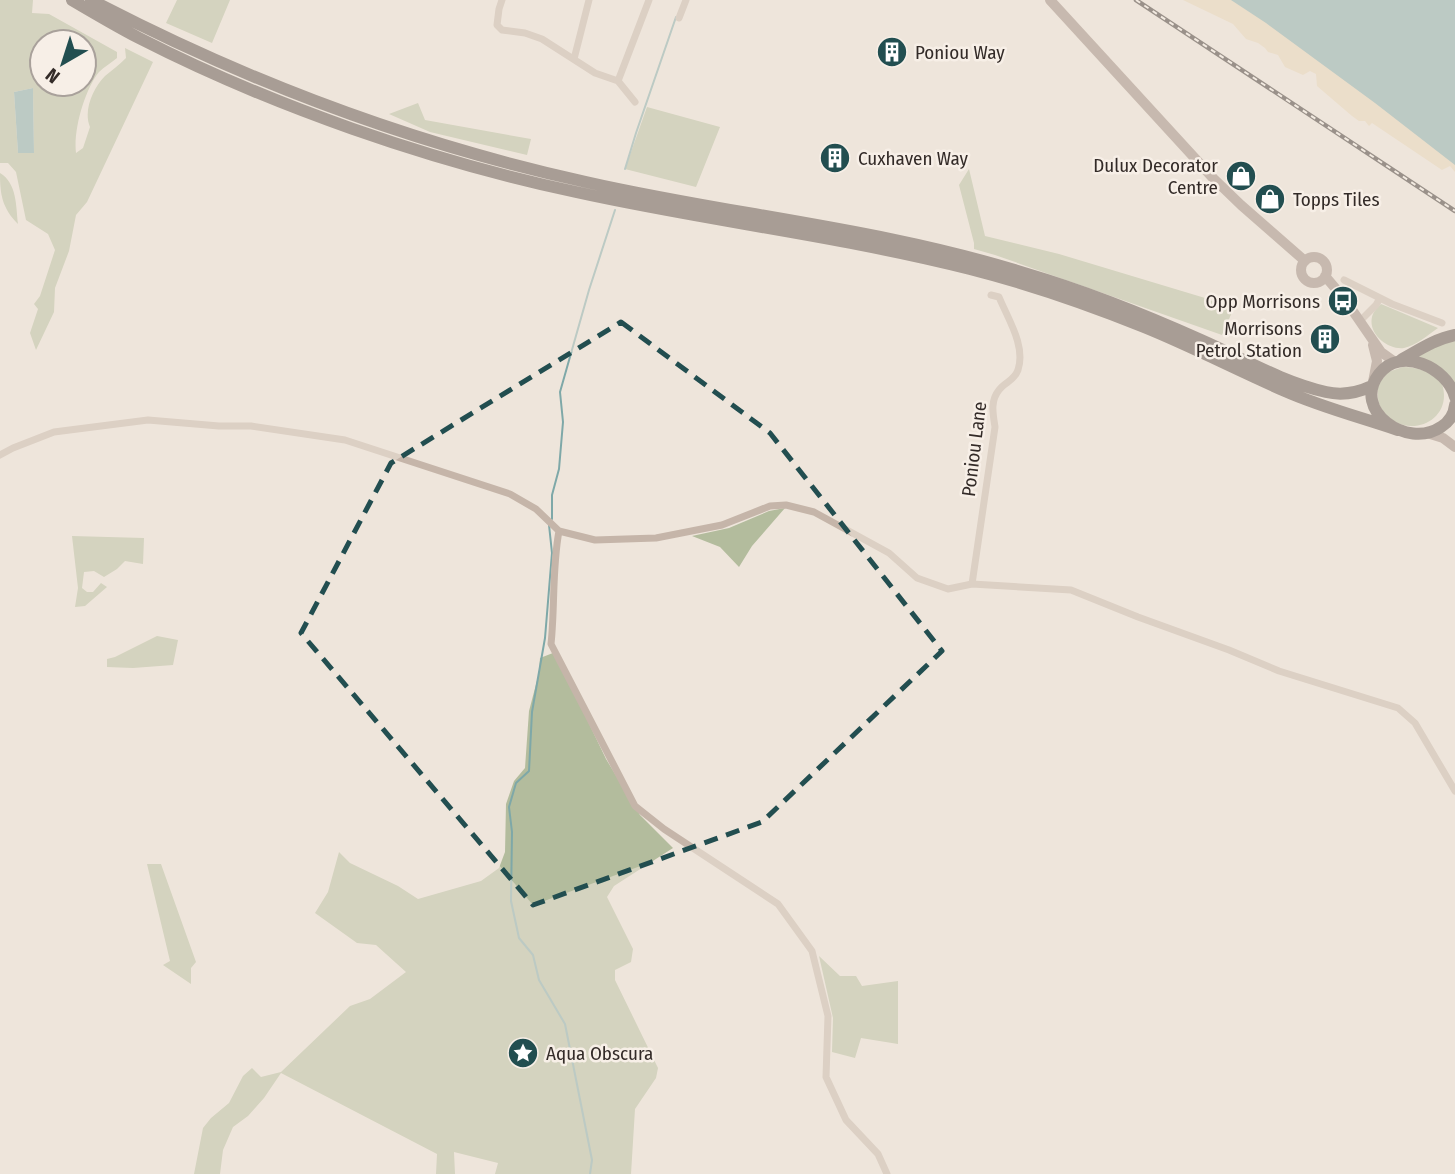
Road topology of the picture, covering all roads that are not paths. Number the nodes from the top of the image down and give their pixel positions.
1 (72, 0) edge
2 (91, 0) edge
3 (502, 0) edge
4 (589, 0) edge
5 (649, 0) edge
6 (687, 0) edge
7 (1050, 0) edge
8 (679, 19) dead end
9 (575, 59) junction
10 (618, 81) junction
11 (635, 102) dead end
12 (1305, 261) junction
13 (1325, 276) junction
14 (1344, 280) dead end
15 (990, 295) dead end
16 (1380, 298) junction
17 (1360, 321) junction
18 (1442, 323) dead end
19 (1455, 335) edge
20 (1373, 341) junction
21 (1398, 361) junction
22 (1373, 384) junction
23 (1455, 397) edge
24 (1453, 411) edge
25 (1398, 430) junction
26 (1427, 433) junction
27 (1455, 445) edge
28 (0, 455) edge
29 (559, 531) junction
30 (972, 584) junction
31 (1455, 791) edge
32 (887, 1174) edge

1 - 25 highway
2 - 22 highway
3 - 9 street
4 - 9 street
5 - 10 street
6 - 8 street
7 - 12 street
9 - 10 street
10 - 11 street
12 - 13 street
12 - 13 street
13 - 17 street
14 - 16 street
15 - 30 street, Poniou Lane
16 - 17 street
16 - 18 street
17 - 20 street
19 - 21 highway
20 - 21 street
20 - 22 street
21 - 22 highway
21 - 23 highway
22 - 25 highway
24 - 26 highway
24 - 27 street
25 - 26 highway
26 - 27 street
28 - 29 street
29 - 30 street
29 - 32 street
30 - 31 street

